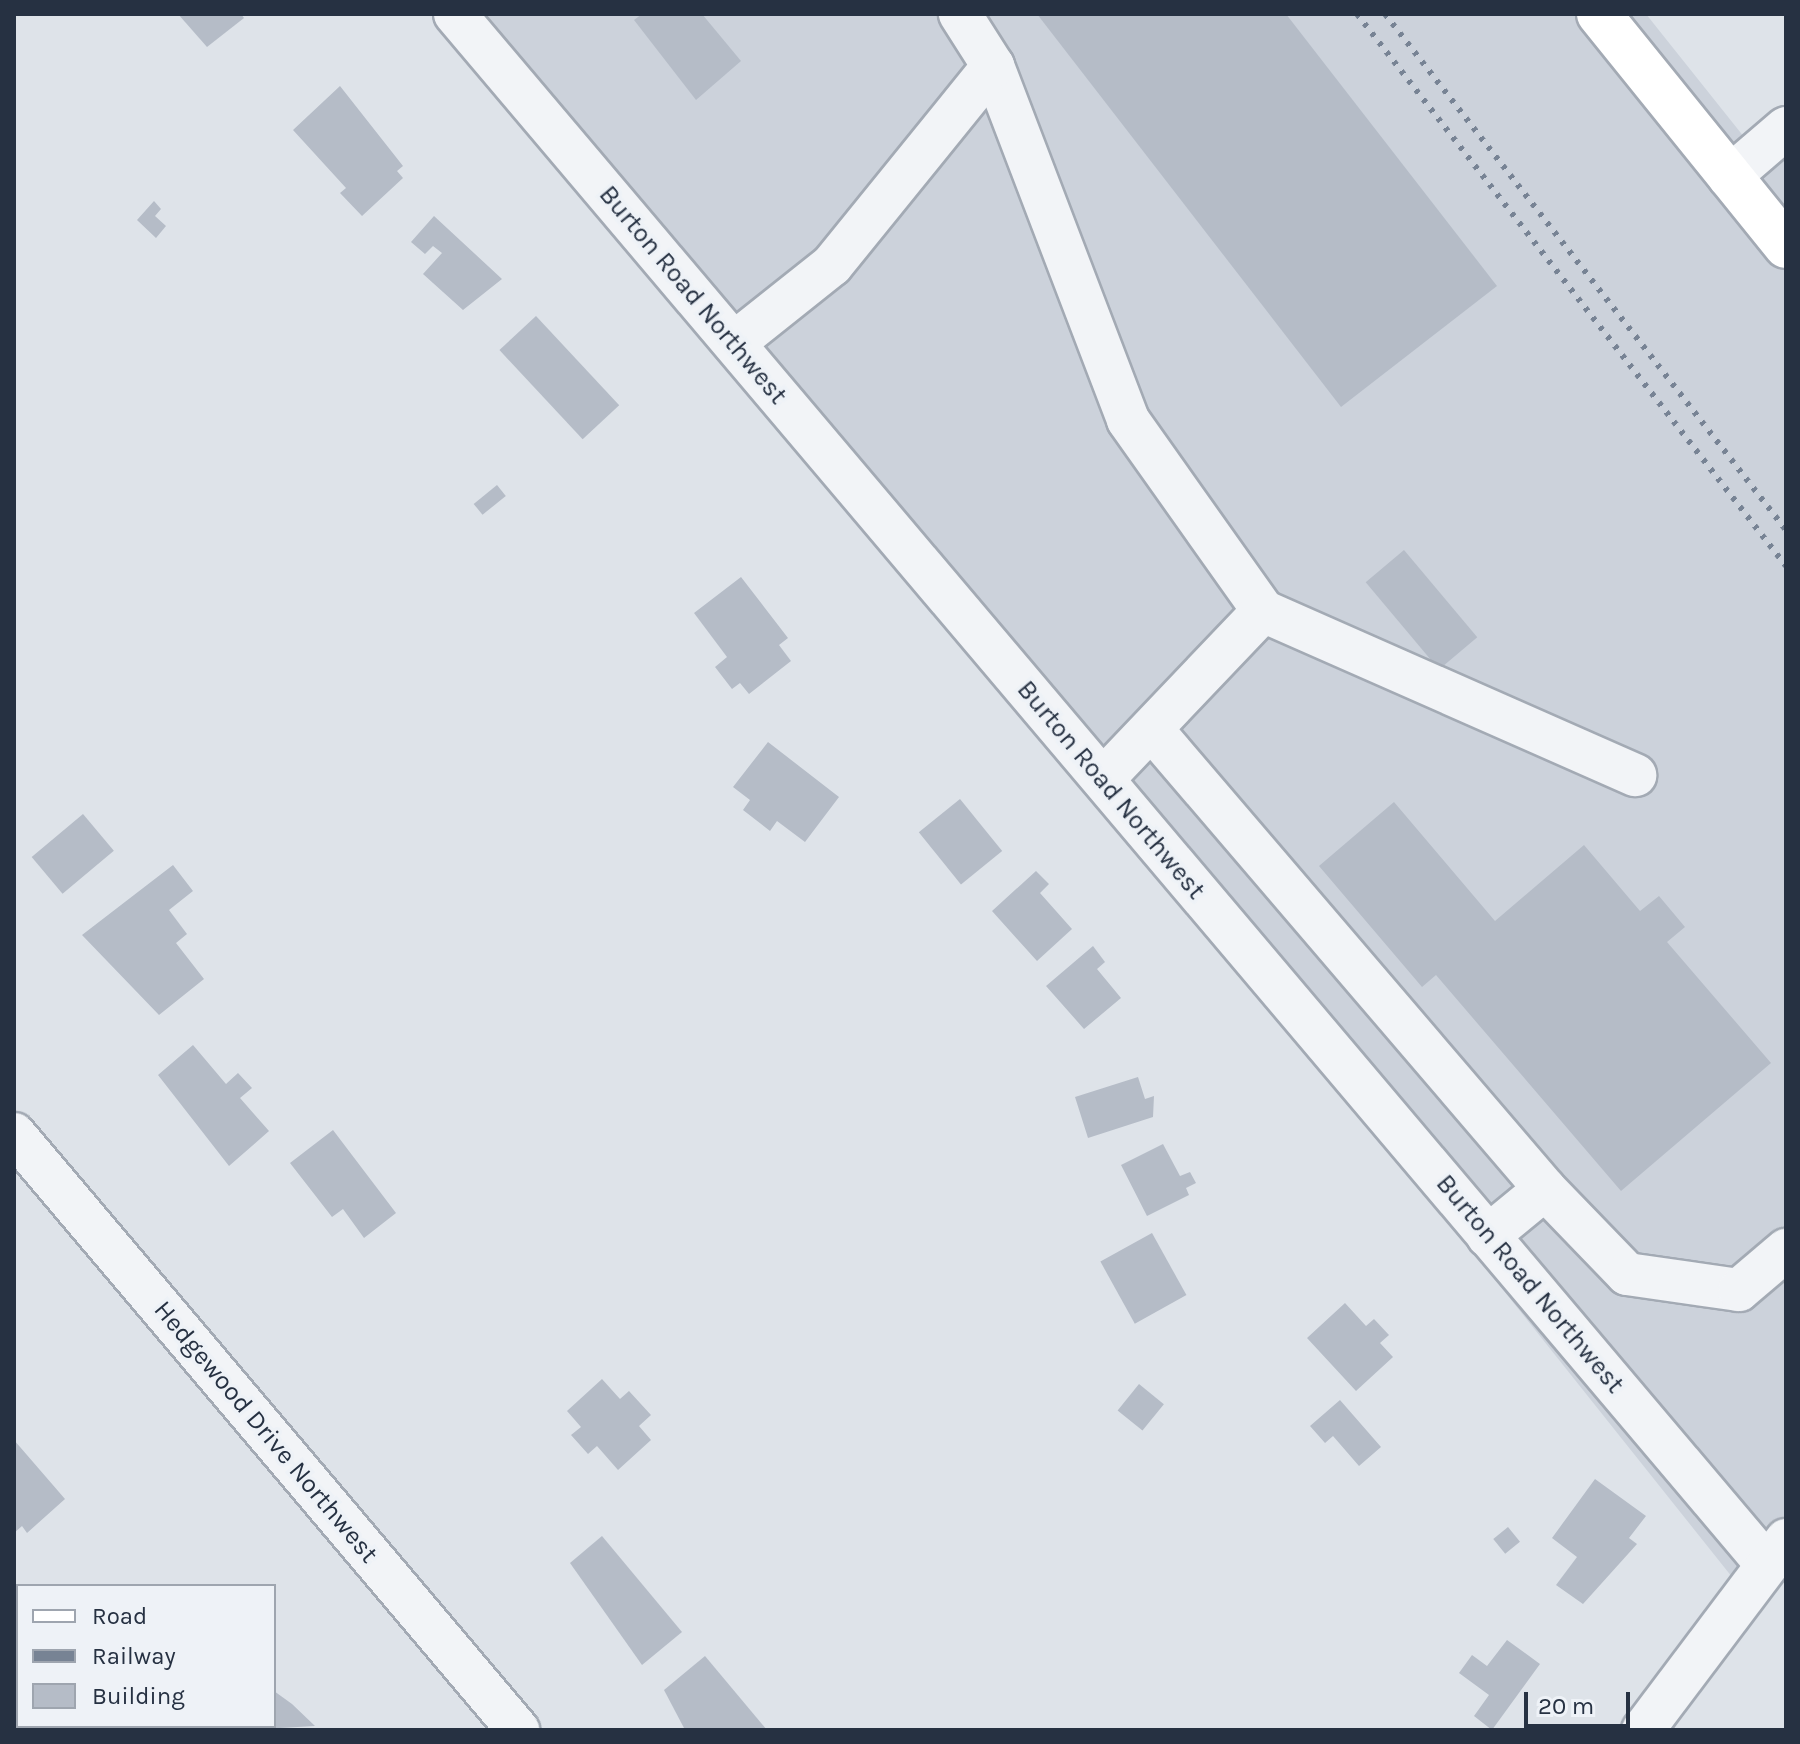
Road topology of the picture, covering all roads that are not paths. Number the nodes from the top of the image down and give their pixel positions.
1 (455, 14) edge
2 (960, 14) edge
3 (1599, 14) edge
4 (993, 66) junction
5 (1786, 128) edge
6 (1729, 177) junction
7 (1786, 246) edge
8 (734, 343) junction
9 (1263, 611) junction
10 (1154, 732) junction
11 (1635, 775) dead end
12 (1103, 779) junction
13 (14, 1134) edge
14 (1545, 1189) junction
15 (1488, 1236) junction
16 (1786, 1250) edge
17 (1777, 1553) edge
18 (518, 1730) edge
19 (1643, 1730) edge

1 - 8 street, Burton Road Northwest
2 - 4 street
3 - 6 main road
4 - 8 street
4 - 9 street
5 - 6 street
6 - 7 main road
8 - 12 street, Burton Road Northwest
9 - 10 street
9 - 11 street
10 - 12 street
10 - 14 street
12 - 15 street, Burton Road Northwest
13 - 18 street, Hedgewood Drive Northwest
14 - 15 street
14 - 16 street
15 - 17 street, Burton Road Northwest
17 - 19 street

